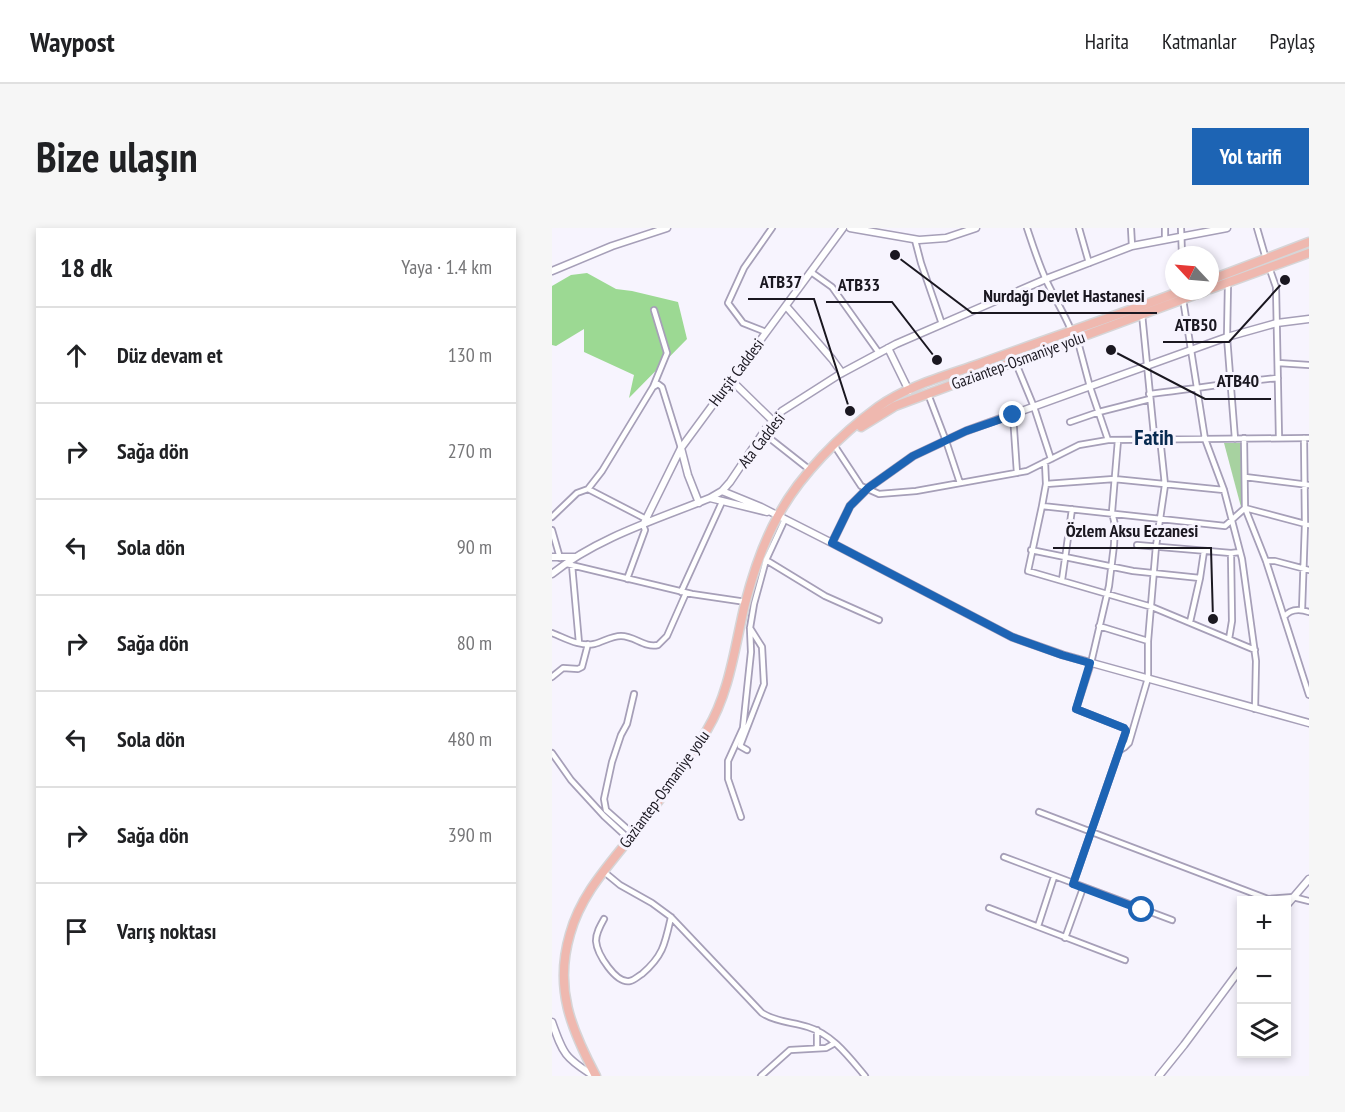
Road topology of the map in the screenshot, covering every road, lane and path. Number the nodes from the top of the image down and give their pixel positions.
1 (667, 228) edge
2 (772, 228) edge
3 (843, 228) edge
4 (850, 228) edge
5 (976, 228) edge
6 (1027, 228) edge
7 (1079, 228) edge
8 (1131, 228) edge
9 (1165, 228) edge
10 (1181, 228) edge
11 (1227, 228) edge
12 (1257, 228) edge
13 (1181, 237) junction
14 (915, 240) junction
15 (1165, 240) junction
16 (1309, 242) edge
17 (1132, 246) junction
18 (1182, 246) edge
19 (1309, 253) edge
20 (1266, 259) junction
21 (1089, 263) junction
22 (1269, 268) junction
23 (552, 271) edge
24 (811, 272) junction
25 (1219, 277) edge
26 (1046, 279) junction
27 (1228, 283) junction
28 (1219, 286) edge
29 (1166, 300) edge
30 (1171, 300) edge
31 (1183, 300) edge
32 (786, 306) junction
33 (654, 310) dead end
34 (1142, 314) junction
35 (1309, 319) edge
36 (1277, 323) junction
37 (942, 324) junction
38 (1071, 330) junction
39 (766, 332) junction
40 (1227, 337) junction
41 (1077, 338) junction
42 (888, 348) junction
43 (1191, 351) junction
44 (879, 353) junction
45 (1015, 360) junction
46 (1278, 363) junction
47 (1309, 365) edge
48 (1147, 366) junction
49 (842, 373) junction
50 (1278, 378) junction
51 (731, 380) junction
52 (1230, 382) junction
53 (656, 383) junction
54 (1090, 387) junction
55 (1197, 388) junction
56 (909, 391) junction
57 (928, 394) junction
58 (1150, 397) junction
59 (1034, 407) junction
60 (1099, 412) junction
61 (1013, 415) junction
62 (773, 421) junction
63 (1071, 422) dead end
64 (763, 433) junction
65 (1235, 438) junction
66 (1244, 438) junction
67 (1279, 438) junction
68 (1306, 438) edge
69 (1158, 439) junction
70 (1205, 439) junction
71 (1108, 440) junction
72 (1118, 440) junction
73 (946, 441) junction
74 (836, 444) junction
75 (681, 447) junction
76 (1051, 459) junction
77 (1045, 462) junction
78 (810, 471) junction
79 (1017, 473) junction
80 (1245, 477) junction
81 (1114, 479) junction
82 (960, 483) junction
83 (1046, 484) junction
84 (1165, 484) junction
85 (1307, 484) edge
86 (868, 488) junction
87 (588, 489) junction
88 (1224, 490) junction
89 (725, 492) junction
90 (710, 498) junction
91 (722, 502) junction
92 (699, 503) junction
93 (1042, 506) junction
94 (1072, 508) junction
95 (1245, 508) junction
96 (768, 512) junction
97 (1112, 512) junction
98 (552, 517) edge
99 (781, 518) junction
100 (1159, 519) junction
101 (1233, 520) junction
102 (645, 522) junction
103 (1307, 524) edge
104 (552, 530) edge
105 (832, 543) junction
106 (1137, 545) dead end
107 (1156, 546) junction
108 (1031, 550) junction
109 (1204, 551) junction
110 (1240, 552) junction
111 (1231, 553) junction
112 (552, 557) edge
113 (578, 557) junction
114 (1067, 557) junction
115 (560, 558) junction
116 (766, 561) junction
117 (1266, 561) junction
118 (569, 564) junction
119 (1112, 567) junction
120 (1306, 570) edge
121 (1154, 572) junction
122 (552, 574) edge
123 (1200, 578) junction
124 (627, 579) junction
125 (1062, 580) junction
126 (684, 592) junction
127 (1107, 593) junction
128 (746, 602) junction
129 (1152, 607) junction
130 (1302, 610) junction
131 (1309, 612) edge
132 (1284, 617) junction
133 (879, 620) dead end
134 (1190, 622) junction
135 (1099, 626) junction
136 (750, 628) junction
137 (552, 633) edge
138 (1229, 639) junction
139 (1148, 641) junction
140 (579, 643) junction
141 (588, 644) junction
142 (1255, 650) junction
143 (1090, 663) junction
144 (1301, 669) junction
145 (1309, 671) edge
146 (552, 677) edge
147 (1148, 678) junction
148 (634, 694) dead end
149 (1309, 696) edge
150 (1255, 709) junction
151 (1309, 723) edge
152 (747, 750) dead end
153 (1120, 750) junction
154 (552, 753) edge
155 (1039, 812) dead end
156 (741, 817) dead end
157 (1092, 832) junction
158 (631, 836) junction
159 (1004, 857) dead end
160 (603, 871) junction
161 (1054, 877) junction
162 (1309, 879) edge
163 (1073, 884) junction
164 (1083, 888) junction
165 (1258, 896) edge
166 (1293, 897) junction
167 (1291, 900) edge
168 (1309, 901) edge
169 (988, 908) dead end
170 (671, 917) junction
171 (604, 920) dead end
172 (1172, 920) dead end
173 (1038, 926) junction
174 (1065, 938) junction
175 (1125, 960) dead end
176 (1237, 974) edge
177 (552, 1022) edge
178 (817, 1030) junction
179 (835, 1043) junction
180 (818, 1048) junction
181 (595, 1076) edge
182 (761, 1076) edge
183 (865, 1076) edge
184 (1159, 1076) edge

1 - 23 street
2 - 39 street
3 - 24 street, Hurşit Caddesi
4 - 14 street
5 - 14 street
6 - 26 street
7 - 21 street
8 - 17 street
9 - 15 street
10 - 13 street
11 - 13 street, Ata Caddesi
12 - 20 street
13 - 15 street, Ata Caddesi
13 - 18 street
14 - 37 street
15 - 17 street, Ata Caddesi
16 - 20 highway
17 - 21 street, Ata Caddesi
19 - 22 highway
20 - 22 street
20 - 25 highway
21 - 26 street, Ata Caddesi
22 - 27 highway
22 - 36 street
24 - 32 street, Hurşit Caddesi
24 - 44 street
26 - 37 street, Ata Caddesi
26 - 38 street
27 - 28 highway
27 - 40 street
29 - 38 highway, Gaziantep-Osmaniye yolu
30 - 34 highway, Gaziantep-Osmaniye yolu
31 - 43 street
32 - 39 street, Hurşit Caddesi
32 - 49 street
33 - 53 street
34 - 41 highway, Gaziantep-Osmaniye yolu
34 - 48 street
35 - 36 street
36 - 40 street
36 - 46 street
37 - 42 street, Ata Caddesi
38 - 56 highway, Gaziantep-Osmaniye yolu
39 - 51 street, Hurşit Caddesi
40 - 43 street
40 - 52 street
41 - 45 highway, Gaziantep-Osmaniye yolu
41 - 54 street
42 - 44 street, Ata Caddesi
42 - 56 street
43 - 48 street
43 - 55 street
44 - 49 street, Ata Caddesi
45 - 57 highway, Gaziantep-Osmaniye yolu
45 - 59 street
46 - 47 street
46 - 50 street
48 - 54 street
48 - 58 street
49 - 62 street, Ata Caddesi
50 - 52 street
50 - 67 street
51 - 62 street
51 - 75 street, Hurşit Caddesi
52 - 55 street
52 - 65 street
53 - 75 street
53 - 87 street
54 - 59 street
54 - 60 street
55 - 58 street
55 - 70 street
56 - 74 highway, Gaziantep-Osmaniye yolu
57 - 73 street
57 - 74 highway, Gaziantep-Osmaniye yolu
58 - 60 street
58 - 69 street
59 - 61 street
59 - 76 street
60 - 63 street
60 - 71 street
61 - 73 street
61 - 79 street
62 - 64 street, Ata Caddesi
64 - 78 street
64 - 89 street, Ata Caddesi
65 - 66 street
65 - 70 street
66 - 67 street
66 - 80 street
67 - 68 street
68 - 85 street
69 - 70 street
69 - 72 street
69 - 84 street
70 - 88 street
71 - 72 street
71 - 76 street
72 - 81 street
73 - 82 street
73 - 86 street
74 - 78 highway, Gaziantep-Osmaniye yolu
74 - 86 street
75 - 92 street
75 - 102 street, Hurşit Caddesi
76 - 77 street
77 - 79 street
77 - 83 street
78 - 99 highway, Gaziantep-Osmaniye yolu
79 - 82 street
80 - 85 street
80 - 95 street
81 - 83 street
81 - 84 street
81 - 97 street
82 - 86 street
83 - 93 street
84 - 88 street
84 - 100 street
85 - 103 street
86 - 105 street
87 - 98 street
87 - 102 street
88 - 101 street
89 - 90 street
89 - 91 street
89 - 96 street
90 - 91 street
90 - 92 street
91 - 96 street
91 - 126 street
92 - 102 street
93 - 94 street
93 - 108 street
94 - 97 street
94 - 114 street
95 - 101 street
95 - 103 street
95 - 117 street
96 - 99 street
97 - 100 street
97 - 119 street
99 - 105 street
99 - 116 street
99 - 128 highway, Gaziantep-Osmaniye yolu
100 - 101 street
100 - 107 street
101 - 110 street
102 - 113 street
102 - 124 street
103 - 120 street
104 - 115 street
105 - 143 street
106 - 107 street
107 - 109 street
107 - 121 street
108 - 114 street
108 - 125 street
109 - 111 street
109 - 123 street
110 - 111 street
110 - 142 street
111 - 138 street
112 - 115 street
113 - 115 street
113 - 118 street
114 - 119 street
114 - 125 street
116 - 133 street
116 - 136 street
117 - 120 street
117 - 132 street
118 - 122 street
118 - 124 street
118 - 140 street
119 - 121 street
119 - 127 street
120 - 130 street
121 - 123 street
121 - 129 street
123 - 134 street
124 - 126 street
125 - 127 street
126 - 128 street
126 - 141 street
127 - 129 street
127 - 135 street
128 - 158 highway, Gaziantep-Osmaniye yolu
129 - 134 street
129 - 139 street
130 - 131 street
130 - 132 street
132 - 144 street
134 - 138 street
135 - 139 street
135 - 143 street
136 - 152 street
136 - 156 street
137 - 140 street
138 - 142 street
139 - 147 street
140 - 141 street
141 - 146 street
142 - 150 street
143 - 147 street
143 - 153 street
144 - 145 street
144 - 149 street
147 - 150 street
147 - 153 street
148 - 158 street
150 - 151 street
153 - 157 street
154 - 158 street
155 - 157 street
157 - 163 street
157 - 165 street
158 - 160 highway, Gaziantep-Osmaniye yolu
159 - 161 street
160 - 170 street
160 - 181 highway, Gaziantep-Osmaniye yolu
161 - 163 street
161 - 173 street
162 - 166 street
163 - 164 street
164 - 172 street
164 - 174 street
166 - 167 street
166 - 168 street
169 - 173 street
170 - 171 street
170 - 178 street
173 - 174 street
174 - 175 street
176 - 184 street
177 - 181 street
178 - 179 street
178 - 180 street
179 - 180 street
179 - 183 street
180 - 182 street

